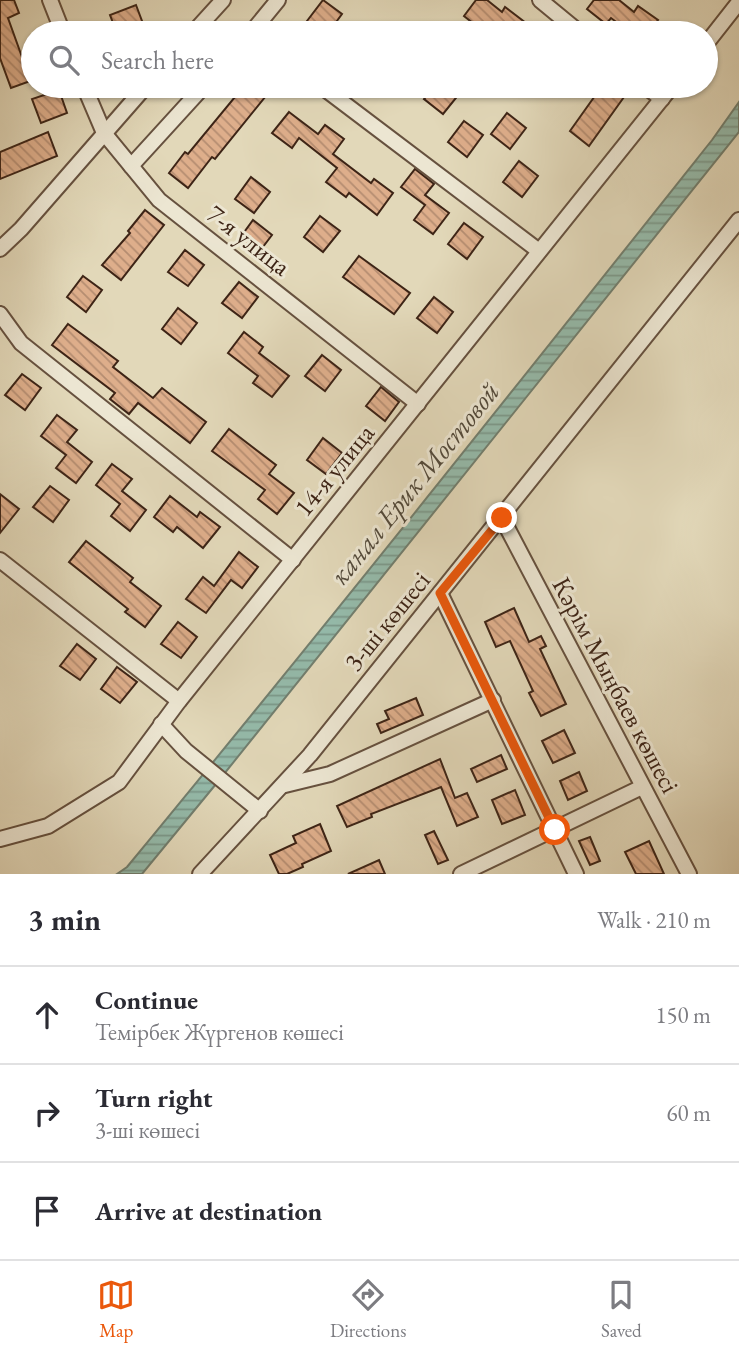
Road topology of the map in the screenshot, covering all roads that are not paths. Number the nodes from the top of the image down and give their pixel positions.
1 (50, 0) edge
2 (223, 0) edge
3 (278, 0) edge
4 (540, 0) edge
5 (739, 2) edge
6 (58, 21) edge
7 (204, 21) edge
8 (261, 21) edge
9 (565, 21) edge
10 (718, 29) edge
11 (90, 98) edge
12 (135, 98) edge
13 (193, 98) edge
14 (337, 98) edge
15 (662, 99) edge
16 (104, 133) junction
17 (131, 166) junction
18 (739, 220) edge
19 (0, 249) edge
20 (539, 251) junction
21 (0, 314) edge
22 (418, 404) junction
23 (502, 518) junction
24 (0, 560) edge
25 (293, 560) junction
26 (440, 593) junction
27 (493, 700) junction
28 (179, 701) junction
29 (161, 724) junction
30 (310, 755) junction
31 (330, 774) junction
32 (283, 785) junction
33 (642, 786) junction
34 (260, 811) junction
35 (555, 830) junction
36 (0, 839) edge
37 (200, 874) edge
38 (461, 874) edge
39 (576, 874) edge
40 (689, 874) edge

1 - 6 street
2 - 7 street
3 - 8 street
4 - 9 street
5 - 10 street
11 - 16 street, 7-я улица
12 - 16 street
13 - 17 street
14 - 20 street
15 - 20 street, 14-я улица
16 - 17 street, 7-я улица
16 - 19 street
17 - 22 street, 7-я улица
18 - 23 street, 3-ші көшесі
20 - 22 street, 14-я улица
21 - 25 street
22 - 25 street, 14-я улица
23 - 26 street, 3-ші көшесі
23 - 33 street, Кәрім Мыңбаев көшесі
24 - 28 street
25 - 28 street, 14-я улица
26 - 27 street
26 - 30 street, 3-ші көшесі
27 - 31 street
27 - 35 street
28 - 29 street, 14-я улица
29 - 34 street
29 - 36 street, 14-я улица
30 - 31 street
30 - 32 street, 3-ші көшесі
31 - 32 street
32 - 34 street, 3-ші көшесі
33 - 35 street
33 - 40 street, Кәрім Мыңбаев көшесі
34 - 37 street, 3-ші көшесі
35 - 38 street
35 - 39 street

